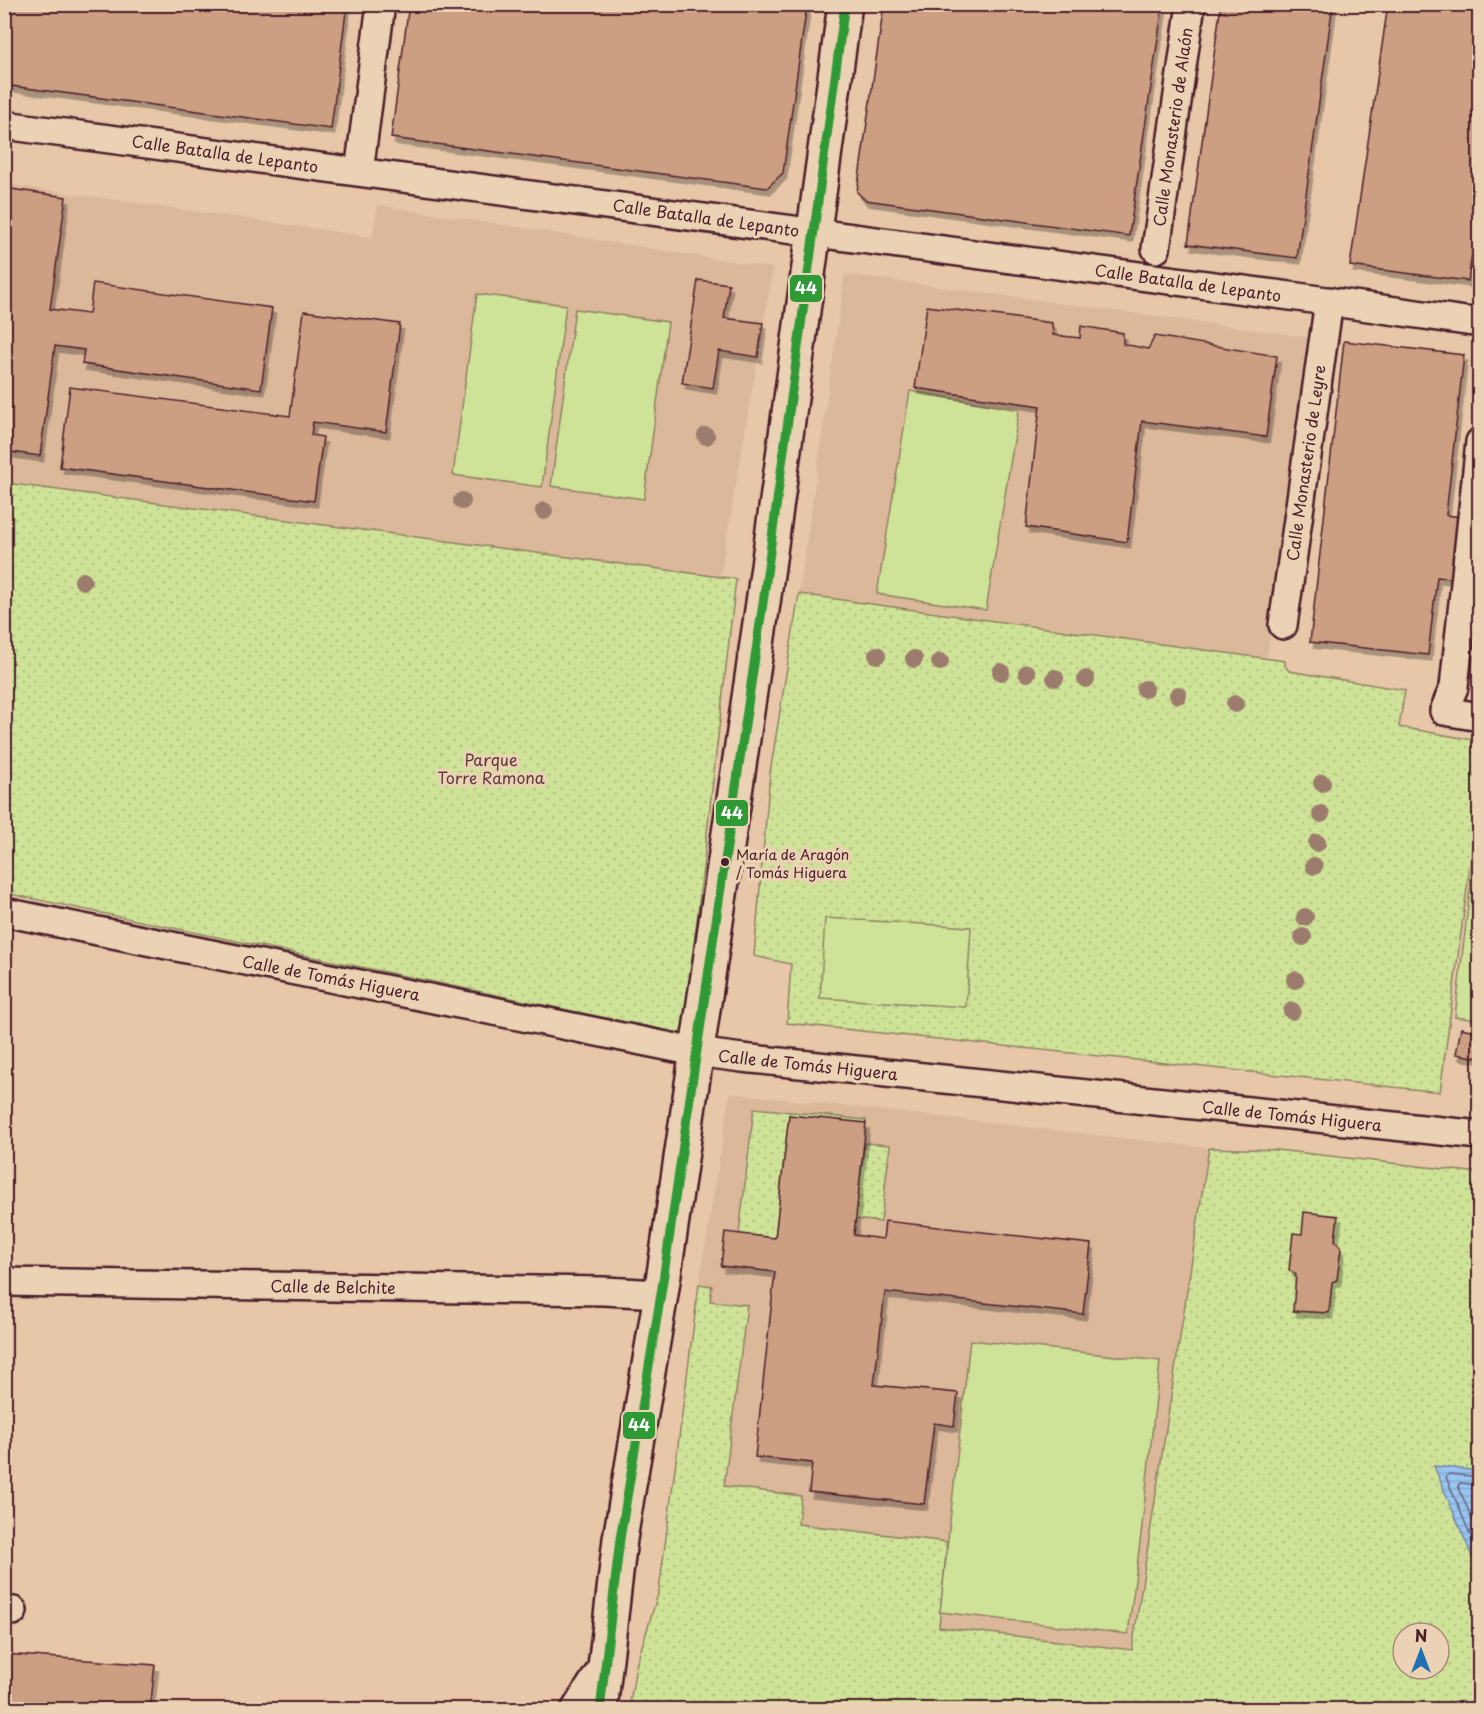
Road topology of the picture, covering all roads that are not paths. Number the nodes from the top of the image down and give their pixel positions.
1 (381, 4) edge
2 (845, 4) edge
3 (1191, 4) edge
4 (4, 125) edge
5 (359, 172) junction
6 (814, 233) junction
7 (1156, 249) dead end
8 (1329, 302) junction
9 (1479, 323) edge
10 (1479, 442) edge
11 (1283, 626) dead end
12 (1479, 717) edge
13 (4, 912) edge
14 (696, 1052) junction
15 (1479, 1136) edge
16 (4, 1282) edge
17 (661, 1294) junction
18 (605, 1664) junction
19 (575, 1710) edge
20 (600, 1710) edge

1 - 5 street
2 - 6 street
3 - 7 street, Calle Monasterio de Alaón
4 - 5 street, Calle Batalla de Lepanto
5 - 6 street, Calle Batalla de Lepanto
6 - 8 street, Calle Batalla de Lepanto
6 - 14 street
8 - 9 street, Calle Batalla de Lepanto
8 - 11 street, Calle Monasterio de Leyre
10 - 12 street
13 - 14 street, Calle de Tomás Higuera
14 - 15 street, Calle de Tomás Higuera
14 - 17 street
16 - 17 street, Calle de Belchite
17 - 18 street
18 - 19 street
18 - 20 street

